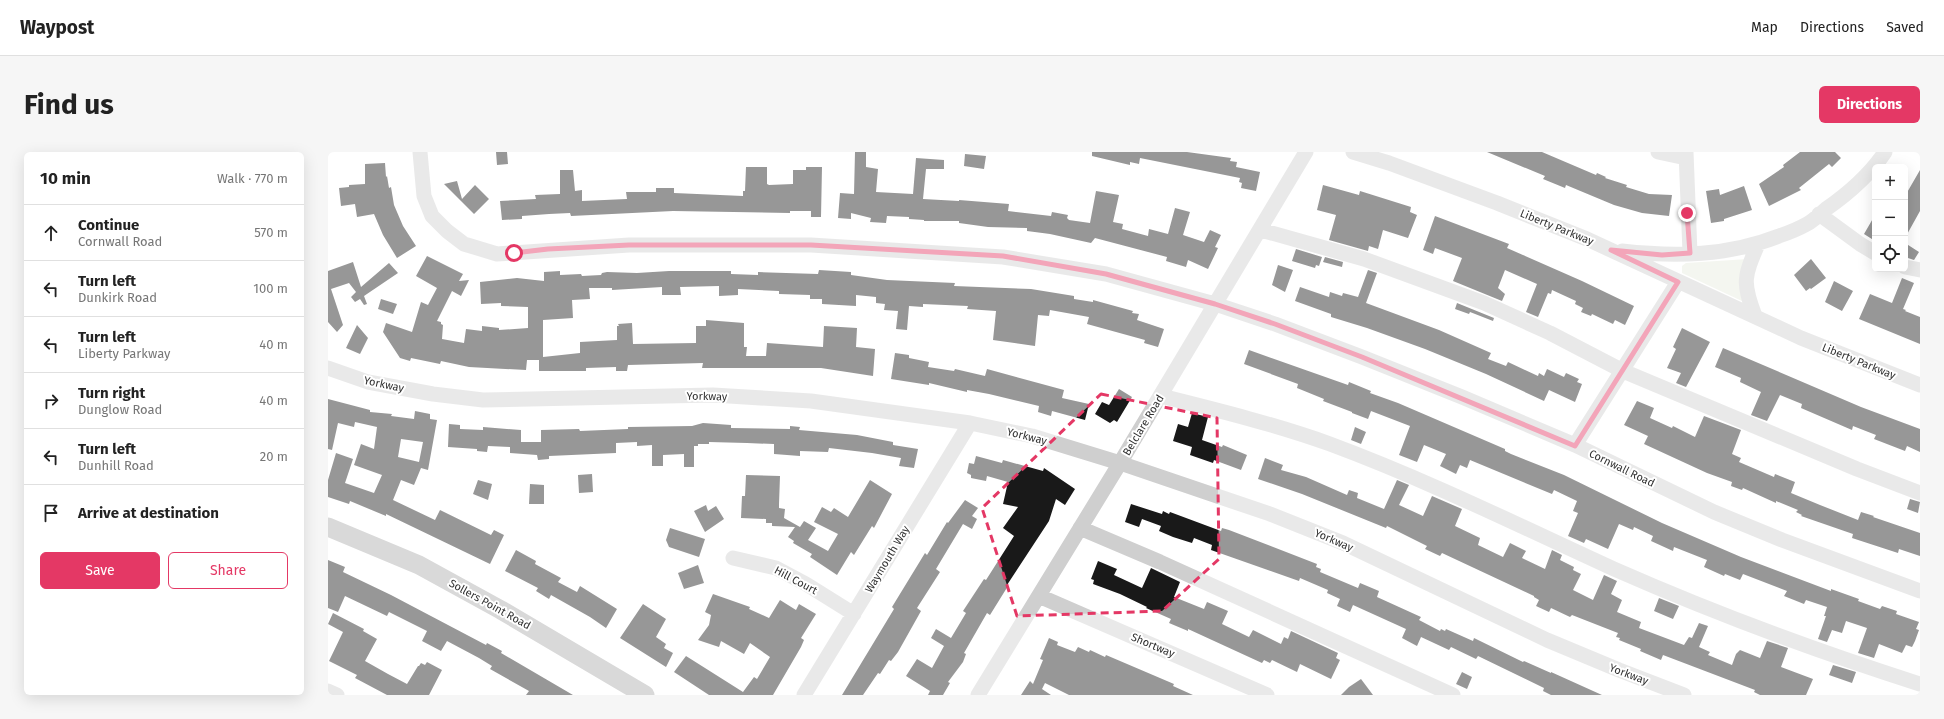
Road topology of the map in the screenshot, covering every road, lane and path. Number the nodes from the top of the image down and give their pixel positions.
1 (420, 152) edge
2 (1306, 152) edge
3 (1354, 152) edge
4 (1658, 152) edge
5 (1885, 152) edge
6 (1686, 155) edge
7 (1819, 214) junction
8 (1261, 230) junction
9 (1758, 244) junction
10 (1611, 250) junction
11 (1872, 251) edge
12 (1690, 253) junction
13 (1908, 268) edge
14 (1920, 270) edge
15 (1678, 282) junction
16 (1215, 304) junction
17 (1755, 316) junction
18 (328, 368) edge
19 (1623, 371) junction
20 (1920, 385) edge
21 (1160, 396) junction
22 (970, 423) junction
23 (1575, 446) junction
24 (1120, 464) junction
25 (1920, 493) edge
26 (328, 528) edge
27 (1080, 528) junction
28 (733, 558) dead end
29 (1920, 591) edge
30 (1038, 596) junction
31 (854, 614) junction
32 (1919, 683) edge
33 (328, 691) edge
34 (337, 695) edge
35 (645, 695) edge
36 (804, 695) edge
37 (978, 695) edge
38 (1267, 695) edge
39 (1453, 695) edge
40 (1684, 695) edge
41 (1908, 695) edge

1 - 16 street, Cornwall Road
2 - 8 street, Belclare Road
3 - 10 street, Liberty Parkway
4 - 6 street
5 - 7 street
6 - 12 street
7 - 9 street
7 - 11 street
8 - 16 street, Belclare Road
8 - 19 street
9 - 12 street
9 - 17 street
10 - 12 street
10 - 15 street, Liberty Parkway
13 - 14 street
15 - 17 street, Liberty Parkway
15 - 19 street
16 - 21 street, Belclare Road
16 - 23 street, Cornwall Road
17 - 20 street, Liberty Parkway
18 - 22 street, Yorkway
19 - 23 street
19 - 25 street
21 - 24 street, Belclare Road
21 - 32 street
22 - 24 street, Yorkway
22 - 31 street, Waymouth Way
23 - 29 street, Cornwall Road
24 - 27 street, Belclare Road
24 - 40 street, Yorkway
26 - 35 main road, Sollers Point Road
27 - 30 street, Belclare Road
27 - 39 street
28 - 31 street, Hill Court
30 - 37 street, Belclare Road
30 - 38 street, Shortway
31 - 36 street, Waymouth Way
32 - 41 street
33 - 34 street

